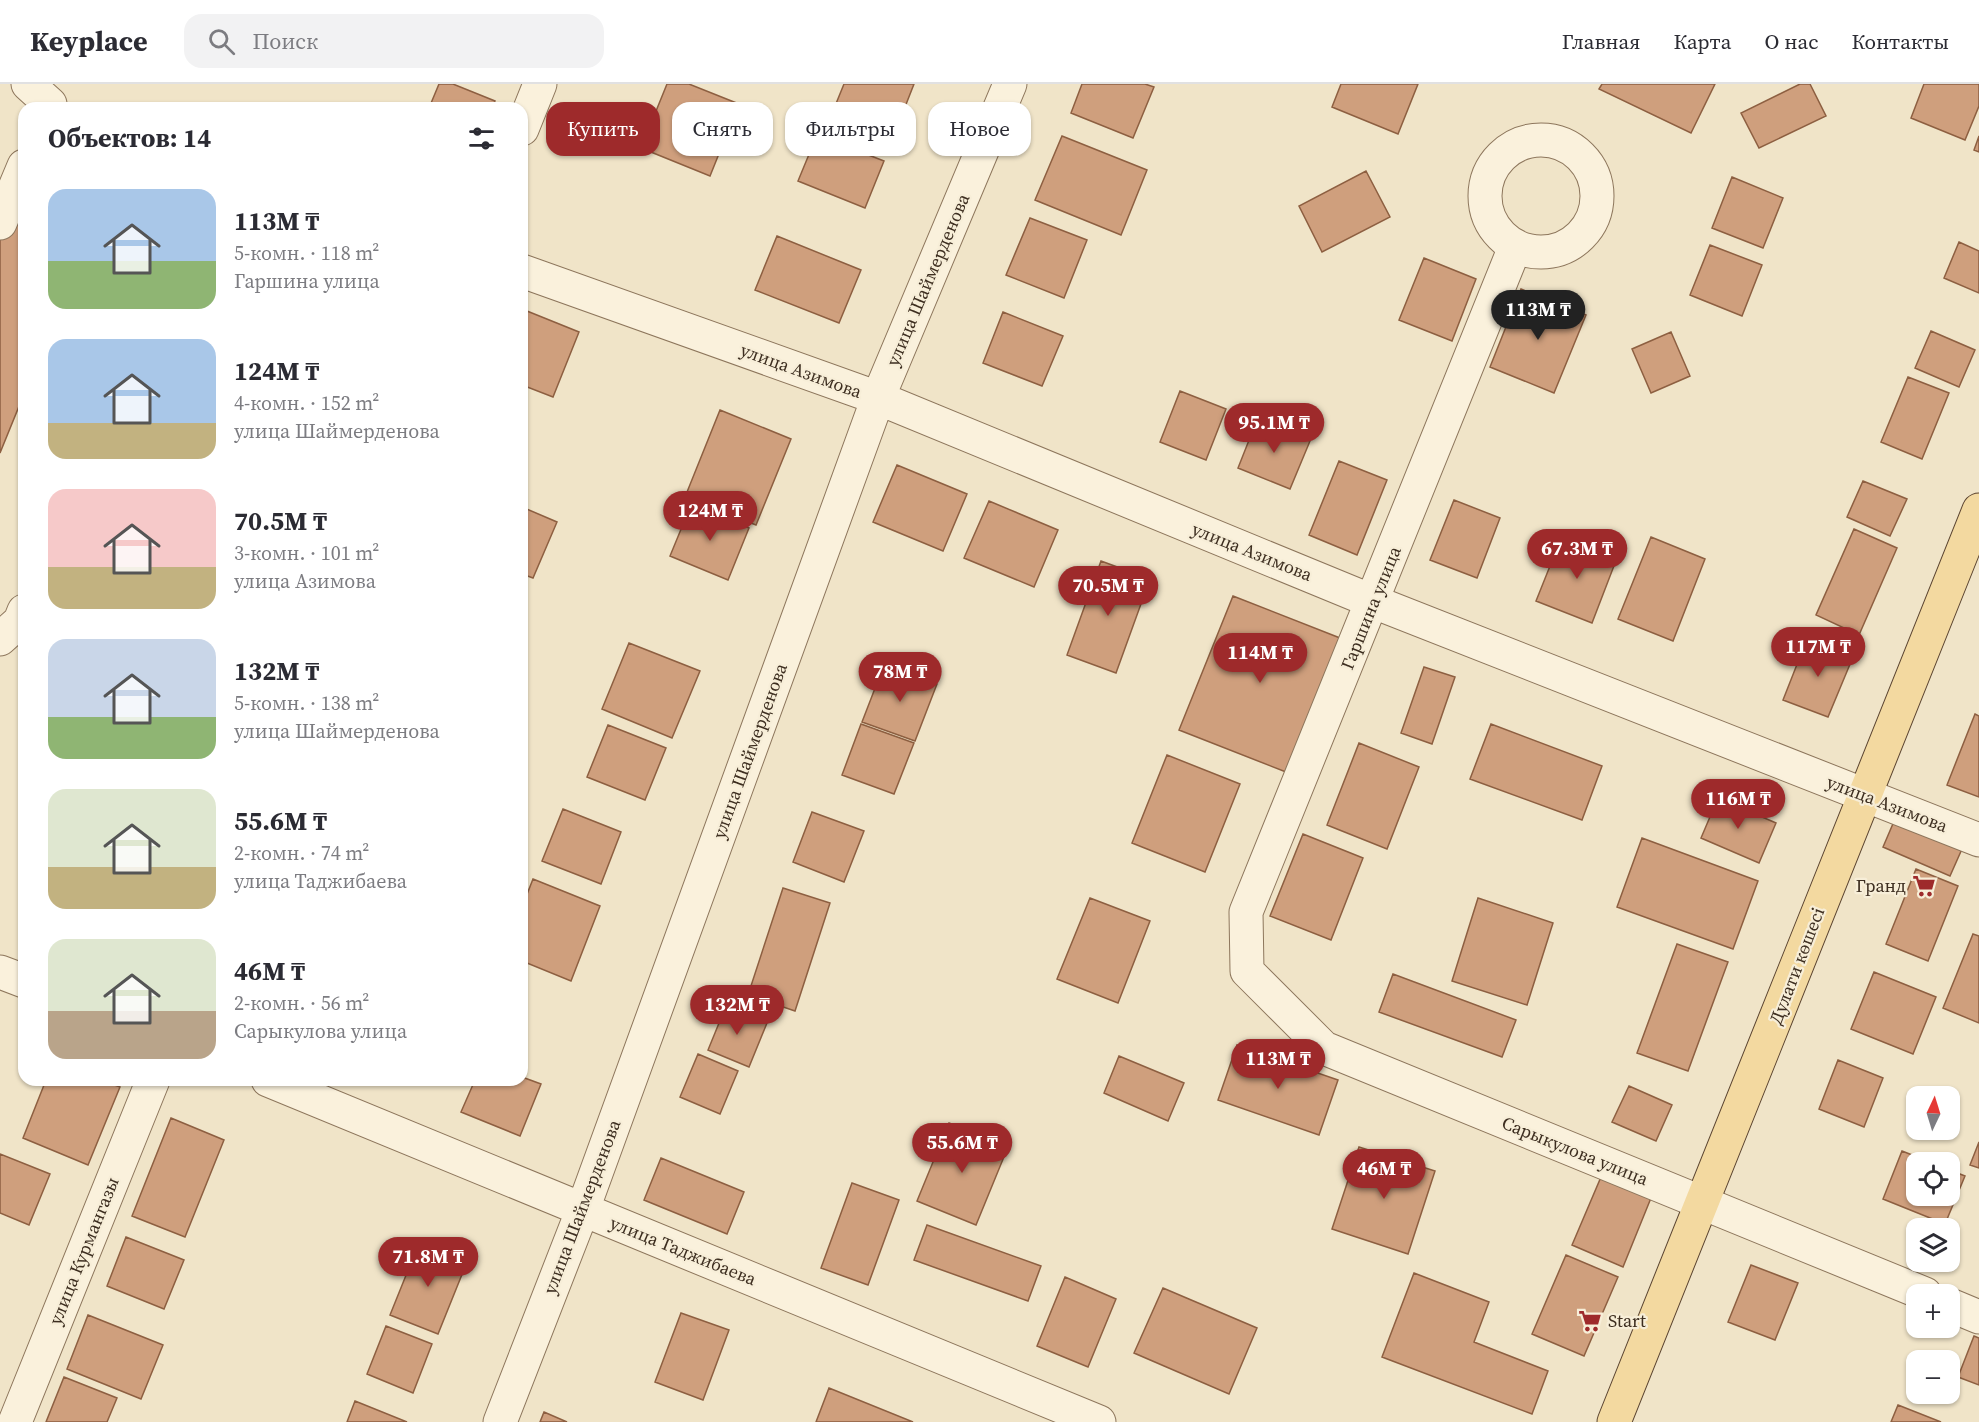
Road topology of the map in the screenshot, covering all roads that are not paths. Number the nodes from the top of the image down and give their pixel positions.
1 (28, 84) edge
2 (540, 84) edge
3 (1010, 84) edge
4 (48, 102) edge
5 (528, 114) edge
6 (18, 180) edge
7 (0, 223) edge
8 (1515, 247) dead end
9 (528, 273) edge
10 (878, 398) junction
11 (1979, 510) edge
12 (1374, 602) junction
13 (18, 623) edge
14 (0, 639) edge
15 (1864, 796) junction
16 (1979, 840) edge
17 (1247, 971) joint
18 (0, 972) edge
19 (18, 979) edge
20 (151, 1086) edge
21 (283, 1086) edge
22 (1704, 1204) junction
23 (583, 1209) junction
24 (1906, 1286) edge
25 (1960, 1309) edge
26 (1979, 1317) edge
27 (15, 1422) edge
28 (500, 1422) edge
29 (1099, 1422) edge
30 (1614, 1422) edge

1 - 4 street
2 - 5 street
3 - 10 street, улица Шаймерденова
6 - 7 street
8 - 12 street, Гаршина улица
9 - 10 street, улица Азимова
10 - 12 street, улица Азимова
10 - 23 street, улица Шаймерденова
11 - 15 main road, Дулати көшесі
12 - 15 street, улица Азимова
12 - 17 street, Гаршина улица
13 - 14 street
15 - 16 street, улица Азимова
15 - 22 main road, Дулати көшесі
17 - 22 street, Сарыкулова улица
18 - 19 street
20 - 27 street, улица Курмангазы
21 - 23 street, улица Таджибаева
22 - 24 street, Сарыкулова улица
22 - 30 main road, Дулати көшесі
23 - 28 street, улица Шаймерденова
23 - 29 street, улица Таджибаева
25 - 26 street

